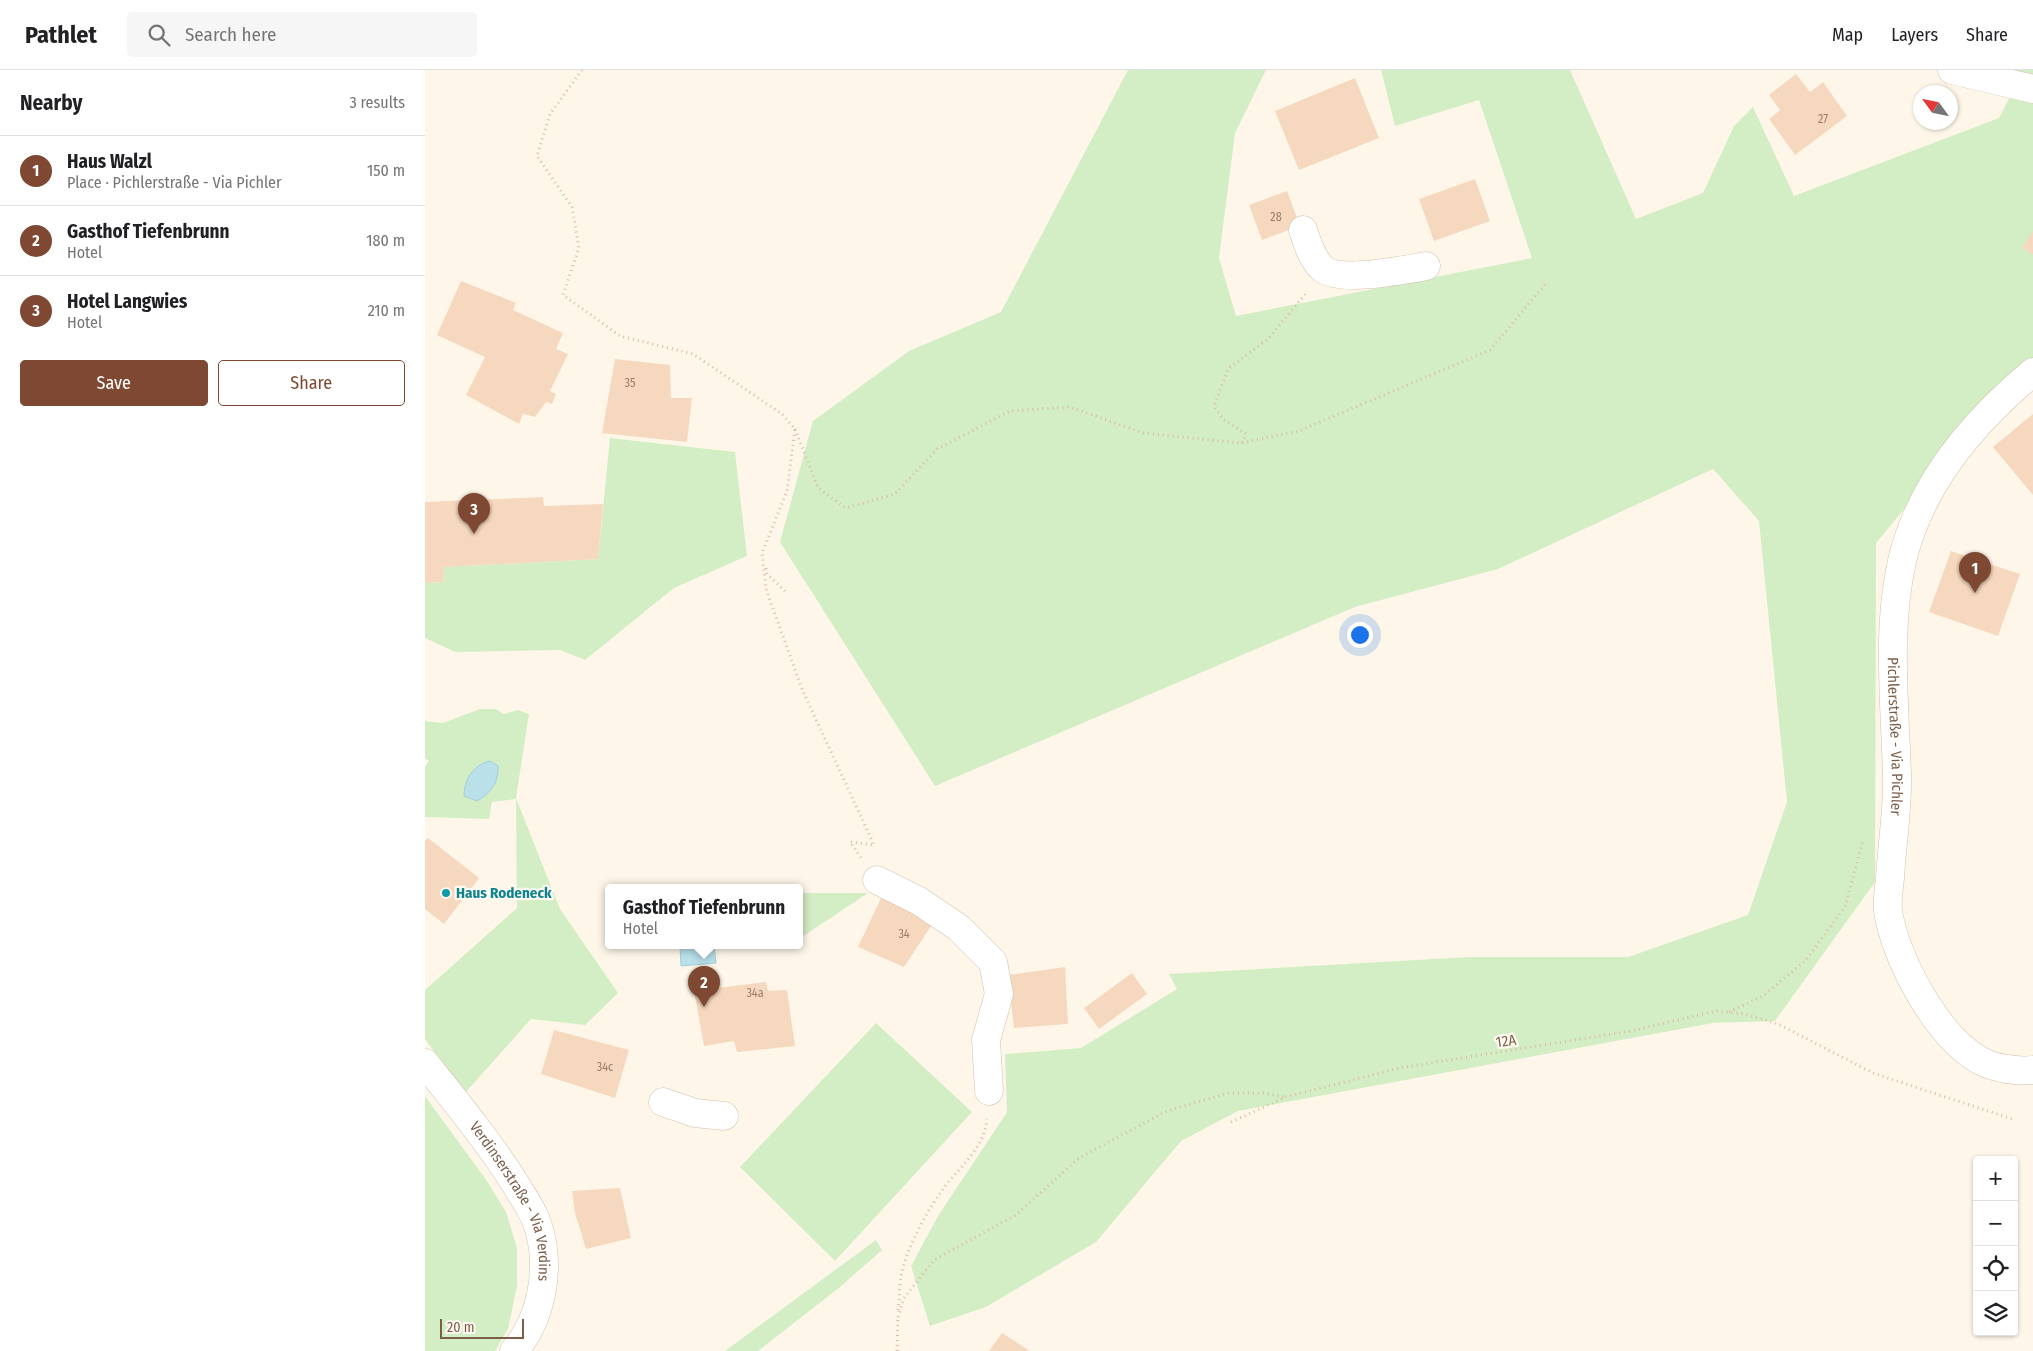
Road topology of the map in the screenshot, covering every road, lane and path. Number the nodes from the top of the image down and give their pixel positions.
1 (583, 70) edge
2 (1952, 70) edge
3 (2033, 89) edge
4 (1303, 230) dead end
5 (1426, 266) dead end
6 (1333, 273) junction
7 (1547, 282) dead end
8 (2033, 372) edge
9 (795, 429) junction
10 (1241, 443) junction
11 (762, 553) junction
12 (785, 591) dead end
13 (1865, 834) dead end
14 (877, 880) joint
15 (1729, 1012) junction
16 (425, 1063) edge
17 (2033, 1070) edge
18 (989, 1090) joint
19 (1286, 1098) junction
20 (663, 1102) dead end
21 (724, 1116) dead end
22 (2015, 1120) dead end
23 (1231, 1122) dead end
24 (898, 1317) junction
25 (514, 1351) edge
26 (897, 1351) edge

1 - 9 path
2 - 3 street
4 - 6 street
5 - 6 street
6 - 10 path
7 - 10 path
8 - 17 street, Pichlerstraße - Via Pichler
9 - 10 path
9 - 11 path
11 - 12 path
11 - 14 path
13 - 15 path
14 - 18 street
15 - 19 path, 12A
15 - 22 path
16 - 25 street, Verdinserstraße - Via Verdins
18 - 24 path
19 - 23 path, 12A
19 - 24 path
20 - 21 street
24 - 26 path

